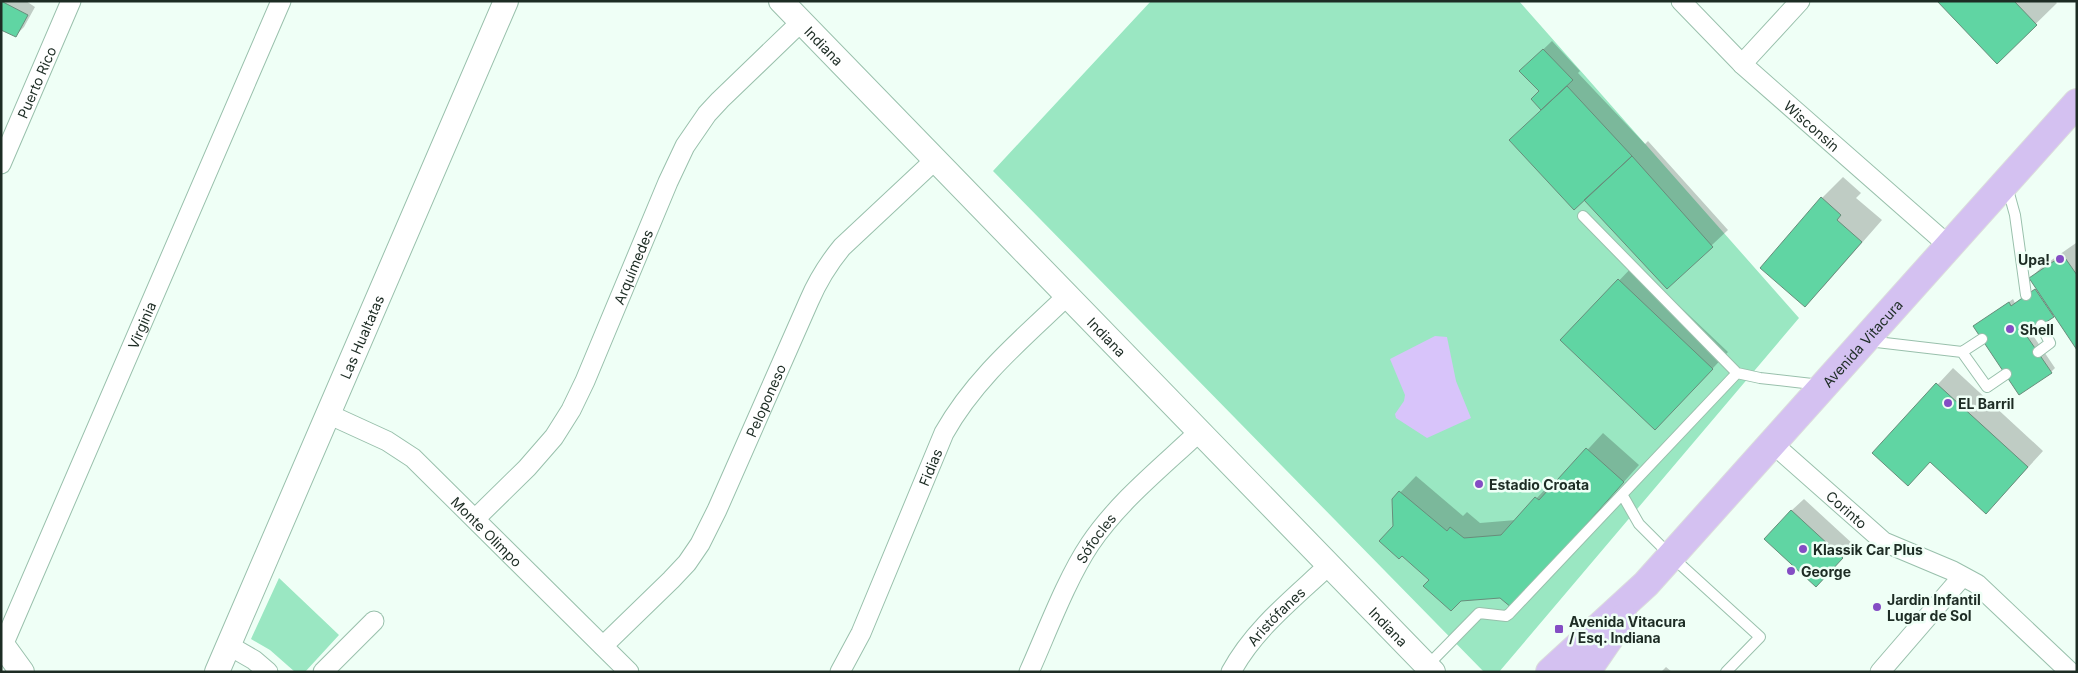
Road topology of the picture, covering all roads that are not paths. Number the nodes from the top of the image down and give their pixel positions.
1 (71, 1) edge
2 (281, 1) edge
3 (506, 1) edge
4 (781, 1) edge
5 (1680, 1) edge
6 (1800, 1) edge
7 (801, 22) junction
8 (1742, 64) junction
9 (2077, 103) edge
10 (935, 160) junction
11 (1, 164) edge
12 (2006, 182) junction
13 (1583, 216) dead end
14 (1949, 246) junction
15 (2025, 293) dead end
16 (1067, 296) junction
17 (2041, 325) dead end
18 (1982, 339) dead end
19 (1864, 340) junction
20 (1962, 352) junction
21 (2038, 352) dead end
22 (1738, 373) junction
23 (2006, 374) dead end
24 (1824, 385) junction
25 (328, 414) junction
26 (1199, 432) junction
27 (1772, 443) junction
28 (1623, 496) junction
29 (475, 519) junction
30 (1671, 556) junction
31 (1329, 565) junction
32 (1962, 577) junction
33 (1646, 584) junction
34 (374, 621) dead end
35 (228, 645) junction
36 (2, 646) edge
37 (603, 646) junction
38 (1430, 669) edge
39 (22, 672) edge
40 (217, 672) edge
41 (268, 672) edge
42 (323, 672) edge
43 (629, 672) edge
44 (840, 672) edge
45 (1028, 672) edge
46 (1230, 672) edge
47 (1550, 672) edge
48 (1586, 672) edge
49 (1726, 672) edge
50 (1880, 672) edge
51 (2070, 672) edge

1 - 11 street, Puerto Rico
2 - 36 street, Virginia
3 - 25 street, Las Hualtatas
4 - 7 street, Indiana
5 - 8 street, Wisconsin
6 - 8 street
7 - 10 street, Indiana
7 - 29 street, Arquímedes
8 - 14 street, Wisconsin
9 - 12 main road, Avenida Vitacura
10 - 16 street, Indiana
10 - 37 street, Peloponeso
12 - 14 main road, Avenida Vitacura
12 - 15 lane
13 - 22 lane
14 - 19 main road, Avenida Vitacura
16 - 26 street, Indiana
16 - 44 street, Fidias
17 - 21 lane
18 - 20 lane
19 - 20 lane
19 - 24 main road, Avenida Vitacura
20 - 23 lane
22 - 24 lane
22 - 28 lane
24 - 27 main road, Avenida Vitacura
25 - 29 street, Monte Olimpo
25 - 35 street, Las Hualtatas
26 - 31 street, Indiana
26 - 45 street, Sófocles
27 - 30 main road, Avenida Vitacura
27 - 32 street, Corinto
28 - 30 lane
28 - 38 lane
29 - 37 street, Monte Olimpo
30 - 33 main road, Avenida Vitacura
30 - 49 lane
31 - 38 street, Indiana
31 - 46 street, Aristófanes
32 - 50 street
32 - 51 street, Corinto
33 - 47 main road, Avenida Vitacura
33 - 48 main road, Avenida Vitacura
34 - 42 street
35 - 40 street, Las Hualtatas
35 - 41 street
36 - 39 street
37 - 43 street, Monte Olimpo

